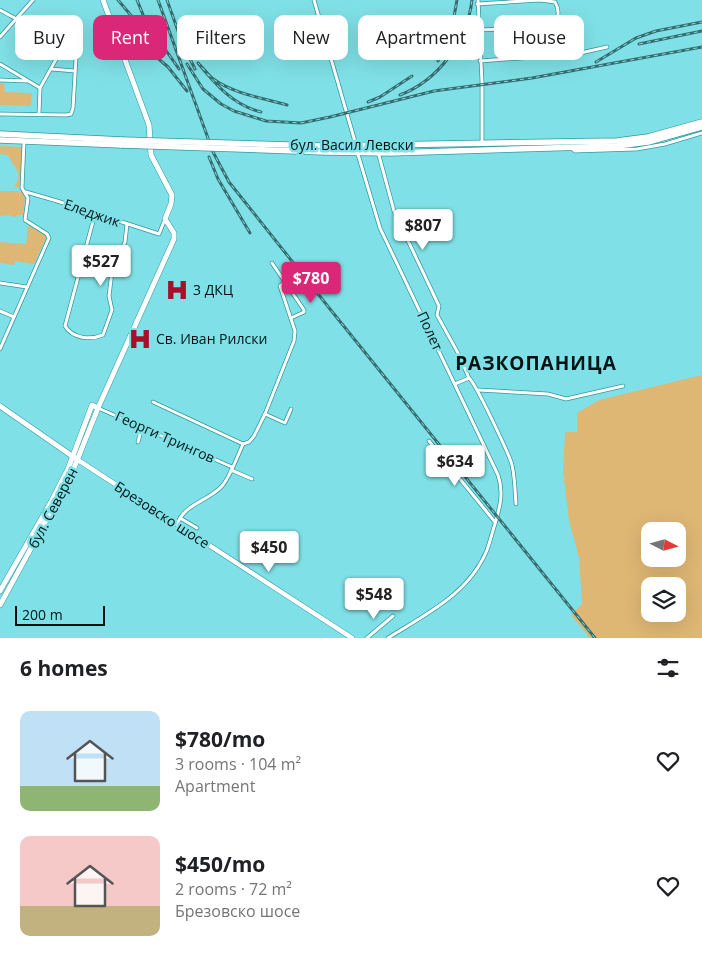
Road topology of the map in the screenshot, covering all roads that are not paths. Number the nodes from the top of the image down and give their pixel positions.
1 (33, 0) edge
2 (103, 0) edge
3 (314, 0) edge
4 (478, 2) edge
5 (0, 10) edge
6 (20, 15) edge
7 (478, 15) edge
8 (15, 18) edge
9 (15, 20) edge
10 (484, 30) edge
11 (0, 37) edge
12 (606, 47) dead end
13 (56, 60) edge
14 (76, 60) edge
15 (480, 61) joint
16 (0, 64) edge
17 (51, 69) junction
18 (76, 71) junction
19 (0, 80) edge
20 (28, 81) junction
21 (40, 88) junction
22 (0, 114) edge
23 (39, 114) junction
24 (702, 122) edge
25 (702, 127) edge
26 (702, 133) edge
27 (0, 134) edge
28 (24, 138) junction
29 (0, 140) edge
30 (482, 143) junction
31 (569, 144) junction
32 (357, 149) junction
33 (378, 152) junction
34 (25, 192) junction
35 (95, 214) junction
36 (165, 218) junction
37 (127, 224) junction
38 (272, 263) dead end
39 (285, 282) junction
40 (0, 283) edge
41 (27, 287) junction
42 (0, 312) edge
43 (14, 317) junction
44 (291, 318) junction
45 (1, 342) edge
46 (0, 349) edge
47 (469, 378) junction
48 (455, 384) junction
49 (623, 386) dead end
50 (477, 390) junction
51 (153, 402) dead end
52 (0, 406) edge
53 (95, 406) junction
54 (290, 409) dead end
55 (265, 414) junction
56 (142, 427) junction
57 (138, 442) dead end
58 (429, 442) dead end
59 (243, 444) junction
60 (75, 458) junction
61 (231, 468) junction
62 (252, 479) dead end
63 (516, 504) dead end
64 (180, 518) junction
65 (495, 522) junction
66 (177, 525) junction
67 (197, 528) dead end
68 (0, 591) edge
69 (0, 605) edge
70 (393, 616) dead end
71 (352, 638) edge
72 (368, 638) edge
73 (388, 638) edge

1 - 6 street
2 - 36 main road
3 - 32 street, Полет
4 - 7 street
4 - 10 street
5 - 8 street
9 - 11 street
12 - 15 street
13 - 17 street
14 - 18 street
15 - 30 street
16 - 20 street
17 - 18 street
17 - 21 street
18 - 23 street
19 - 20 street
20 - 21 street
21 - 23 street
22 - 23 street
24 - 31 main road, бул. Васил Левски
25 - 31 main road, бул. Васил Левски
26 - 31 street
27 - 28 main road, бул. Васил Левски
28 - 29 main road, бул. Васил Левски
28 - 32 main road, бул. Васил Левски, bridge
28 - 34 street
30 - 31 main road, бул. Васил Левски
30 - 32 main road, бул. Васил Левски
31 - 33 main road, бул. Васил Левски
32 - 33 main road, бул. Васил Левски
32 - 48 street, Полет
33 - 47 street, Полет
34 - 35 street, Еледжик
34 - 41 street
35 - 37 street, Еледжик
35 - 37 street
36 - 37 street, Еледжик
36 - 53 main road, бул. Северен
38 - 39 street
39 - 44 street
39 - 44 street
40 - 41 street
41 - 43 street
42 - 43 street
43 - 45 street
44 - 55 street
45 - 46 street
47 - 48 street
47 - 50 street, Полет
48 - 65 street, Полет
49 - 50 street
50 - 63 street, Полет
51 - 59 street
52 - 60 main road, Брезовско шосе
53 - 56 street, Георги Трингов
53 - 60 main road, бул. Северен
54 - 55 street
55 - 59 street
56 - 57 street
56 - 61 street, Георги Трингов
58 - 65 street
59 - 61 street
60 - 66 street, Брезовско шосе
60 - 68 main road, бул. Северен
60 - 69 main road, бул. Северен
61 - 62 street, Георги Трингов
61 - 64 street
64 - 66 street
64 - 67 street
65 - 73 street, Полет
66 - 71 street, Брезовско шосе
70 - 72 street

